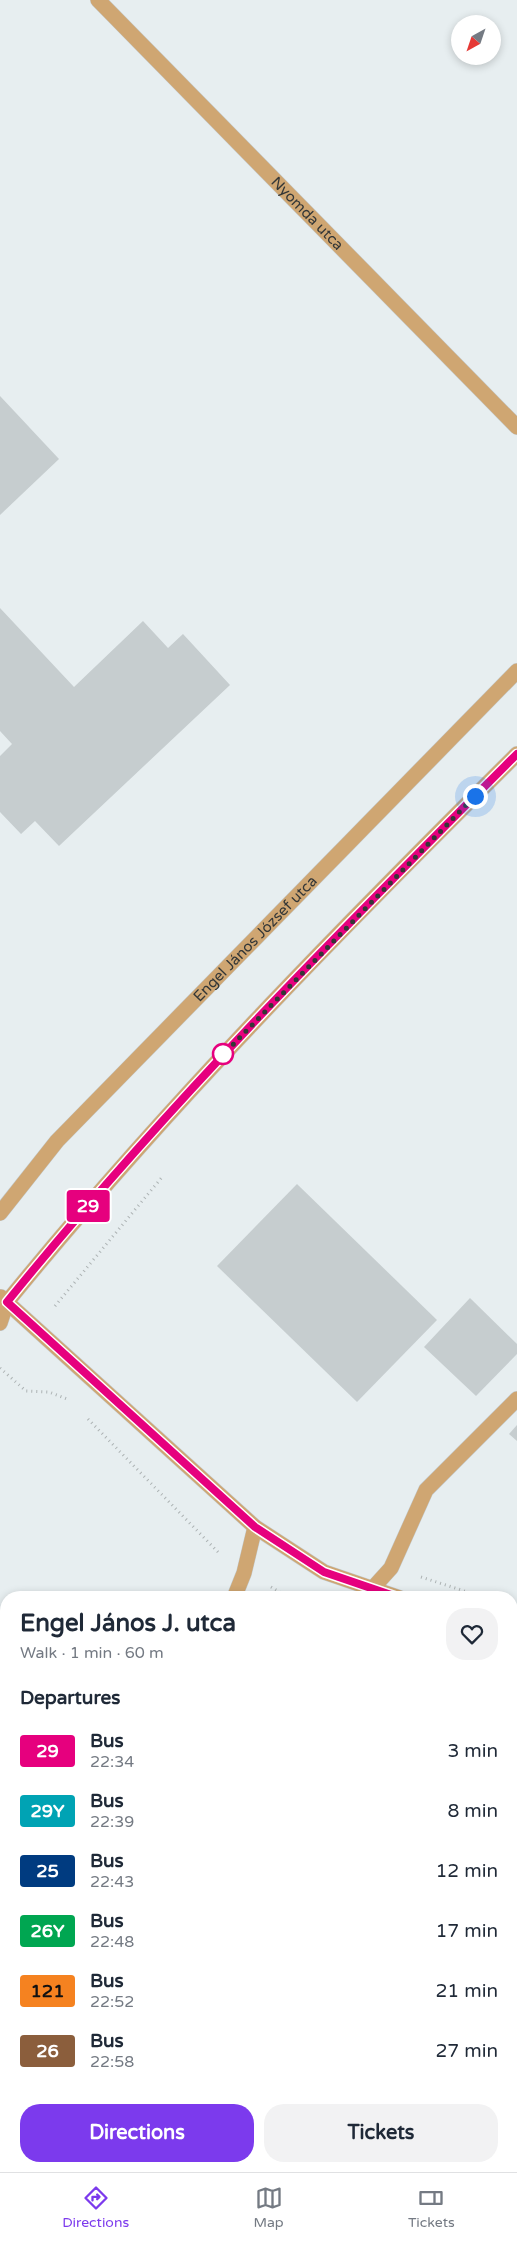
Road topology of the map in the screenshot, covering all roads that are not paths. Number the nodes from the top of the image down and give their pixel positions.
1 (98, 0) edge
2 (517, 427) edge
3 (517, 671) edge
4 (517, 754) edge
5 (0, 1213) edge
6 (3, 1299) edge
7 (0, 1323) edge
8 (517, 1399) edge
9 (255, 1527) junction
10 (372, 1589) junction
11 (237, 1591) edge
12 (378, 1591) edge

1 - 2 street, Nyomda utca
3 - 5 street, Engel János József utca
4 - 6 street
6 - 7 street
6 - 9 street
8 - 10 street
9 - 10 street
9 - 11 street
10 - 12 street

